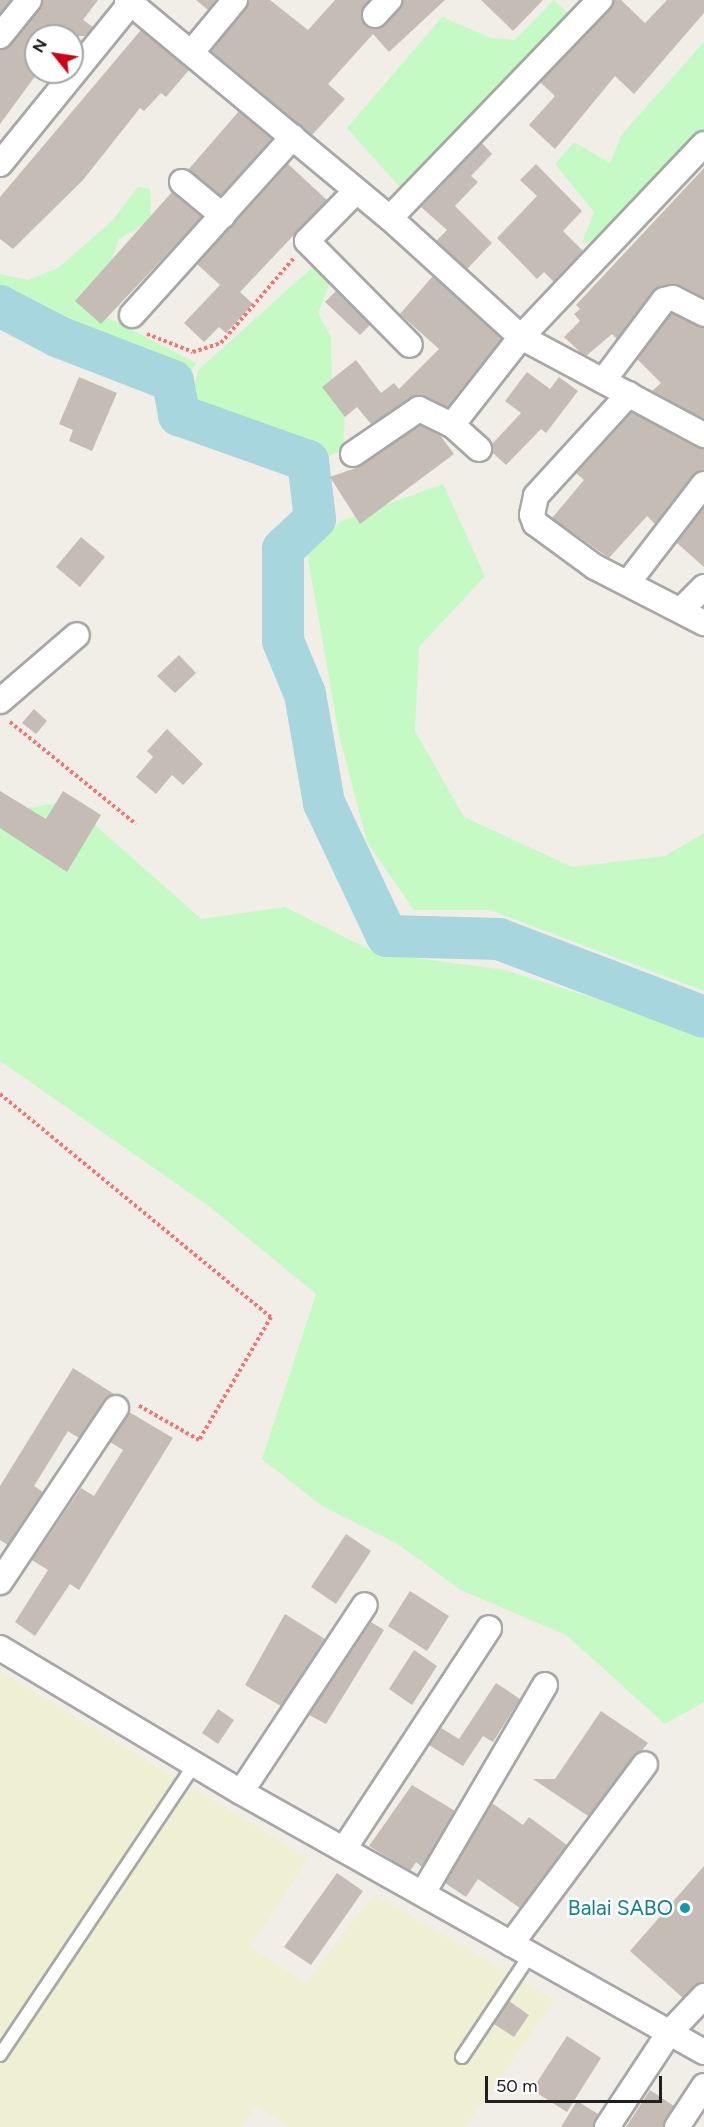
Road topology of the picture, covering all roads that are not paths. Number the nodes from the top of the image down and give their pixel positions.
1 (29, 0) edge
2 (235, 0) edge
3 (600, 0) edge
4 (129, 2) edge
5 (0, 36) edge
6 (191, 53) junction
7 (293, 137) junction
8 (704, 144) edge
9 (0, 164) edge
10 (182, 182) dead end
11 (356, 191) junction
12 (224, 216) junction
13 (390, 218) junction
14 (704, 314) edge
15 (132, 315) road end
16 (521, 337) junction
17 (410, 345) dead end
18 (603, 381) junction
19 (628, 394) junction
20 (453, 425) junction
21 (704, 435) edge
22 (479, 449) dead end
23 (353, 454) dead end
24 (704, 484) edge
25 (630, 580) junction
26 (704, 587) edge
27 (682, 609) junction
28 (704, 623) edge
29 (77, 635) dead end
30 (0, 701) edge
31 (116, 1408) road end
32 (0, 1582) edge
33 (365, 1605) dead end
34 (489, 1628) dead end
35 (0, 1648) edge
36 (545, 1685) dead end
37 (195, 1764) junction
38 (645, 1764) dead end
39 (241, 1792) junction
40 (344, 1849) junction
41 (423, 1893) junction
42 (520, 1950) junction
43 (704, 1996) edge
44 (669, 2033) junction
45 (704, 2052) edge
46 (0, 2055) edge
47 (462, 2057) dead end
48 (704, 2086) edge
49 (607, 2127) edge
50 (677, 2127) edge

1 - 5 street
2 - 6 street
3 - 13 street
4 - 6 street
4 - 9 street
6 - 7 street
7 - 11 street
7 - 12 street
8 - 16 street
10 - 12 street
11 - 13 street
11 - 17 street
12 - 15 street
13 - 16 street
14 - 18 street
16 - 18 street
16 - 20 street
18 - 19 street
19 - 21 street
19 - 25 street
20 - 22 street
20 - 23 street
24 - 25 street
25 - 27 street
26 - 27 street
27 - 28 street
29 - 30 street
31 - 32 street
33 - 39 street
34 - 40 street
35 - 37 street
36 - 41 street
37 - 39 street
37 - 46 lane
38 - 42 street
39 - 40 street
40 - 41 street
41 - 42 street
42 - 44 street
42 - 47 lane
43 - 44 street
44 - 45 street
44 - 49 street
48 - 50 street

